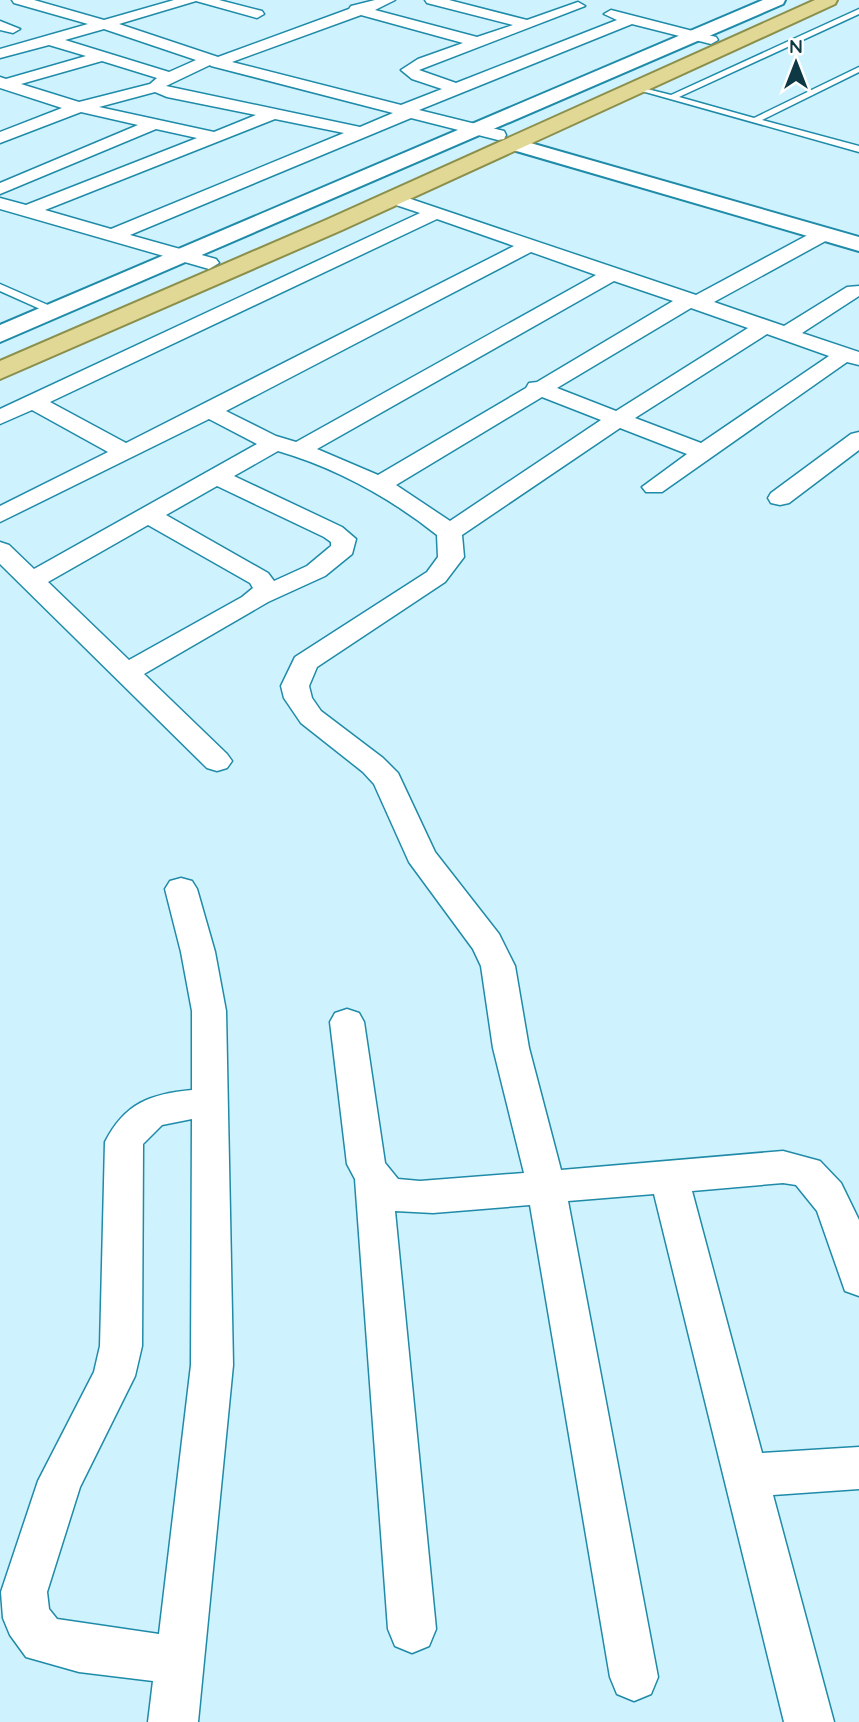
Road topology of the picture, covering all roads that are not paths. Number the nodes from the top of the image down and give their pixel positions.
1 (19, 0) edge
2 (60, 0) edge
3 (189, 0) edge
4 (202, 0) edge
5 (388, 0) edge
6 (432, 0) edge
7 (555, 0) edge
8 (777, 0) edge
9 (800, 0) edge
10 (829, 0) edge
11 (336, 3) dead end
12 (39, 6) junction
13 (590, 9) junction
14 (360, 10) junction
15 (859, 11) edge
16 (68, 14) junction
17 (257, 14) dead end
18 (633, 16) junction
19 (527, 24) junction
20 (107, 25) junction
21 (14, 27) edge
22 (252, 33) dead end
23 (703, 38) junction
24 (277, 40) junction
25 (52, 41) junction
26 (477, 42) junction
27 (0, 54) edge
28 (103, 56) junction
29 (213, 62) junction
30 (859, 68) edge
31 (57, 69) junction
32 (83, 76) dead end
33 (171, 77) junction
34 (2, 83) edge
35 (108, 84) dead end
36 (156, 87) junction
37 (635, 88) junction
38 (457, 89) junction
39 (134, 91) junction
40 (36, 95) junction
41 (671, 98) junction
42 (12, 103) dead end
43 (80, 107) junction
44 (407, 111) junction
45 (274, 114) junction
46 (754, 121) junction
47 (154, 124) junction
48 (475, 129) junction
49 (362, 132) junction
50 (216, 137) junction
51 (0, 138) edge
52 (513, 138) junction
53 (859, 149) edge
54 (0, 188) edge
55 (393, 198) junction
56 (0, 203) edge
57 (27, 211) junction
58 (436, 212) junction
59 (859, 232) edge
60 (824, 234) junction
61 (113, 235) junction
62 (859, 244) edge
63 (530, 245) junction
64 (183, 256) junction
65 (209, 263) junction
66 (612, 274) junction
67 (0, 287) edge
68 (854, 291) dead end
69 (693, 302) junction
70 (53, 311) junction
71 (775, 330) junction
72 (0, 334) edge
73 (0, 355) edge
74 (852, 356) edge
75 (0, 371) edge
76 (537, 388) junction
77 (33, 402) junction
78 (207, 410) junction
79 (0, 417) edge
80 (618, 419) junction
81 (859, 439) edge
82 (268, 441) junction
83 (300, 449) junction
84 (124, 451) junction
85 (703, 452) junction
86 (219, 478) junction
87 (377, 486) junction
88 (654, 486) dead end
89 (780, 498) dead end
90 (0, 515) edge
91 (150, 516) junction
92 (449, 532) junction
93 (0, 550) edge
94 (32, 581) junction
95 (262, 596) junction
96 (126, 673) junction
97 (216, 761) dead end
98 (181, 889) dead end
99 (347, 1022) dead end
100 (209, 1102) junction
101 (669, 1176) junction
102 (373, 1181) junction
103 (546, 1187) junction
104 (859, 1278) edge
105 (859, 1468) edge
106 (745, 1475) junction
107 (412, 1629) dead end
108 (180, 1660) junction
109 (634, 1677) dead end
110 (173, 1722) edge
111 (809, 1722) edge

1 - 12 street
2 - 12 street
3 - 20 street
4 - 17 street
5 - 14 street
6 - 19 street
7 - 13 street
8 - 23 street
9 - 23 main road
10 - 37 main road
11 - 14 street
12 - 16 street
13 - 18 street
13 - 19 street
14 - 24 street
14 - 26 street
15 - 41 lane
16 - 20 street
16 - 21 street
18 - 23 street
18 - 38 street
19 - 26 street
20 - 25 street
20 - 29 street
22 - 24 street
23 - 48 street
23 - 52 main road
24 - 29 street
25 - 27 street
25 - 28 street
26 - 38 street
28 - 31 street
28 - 33 street
29 - 33 street
29 - 44 street
30 - 46 lane
31 - 32 street
31 - 34 street
33 - 36 street
34 - 40 street
35 - 39 street
36 - 39 street
36 - 45 street
37 - 41 lane
37 - 52 main road
38 - 44 street
39 - 43 street
40 - 42 street
40 - 43 street
41 - 46 lane
43 - 47 street
43 - 51 street
44 - 48 street
44 - 49 street
45 - 49 street
45 - 50 street
46 - 53 lane
47 - 50 street
47 - 54 street
48 - 52 street
48 - 64 street
49 - 61 street
50 - 57 street
52 - 55 main road
52 - 59 street
52 - 60 street
52 - 65 main road
55 - 58 street
55 - 75 main road
56 - 57 street
57 - 61 street
58 - 63 street
58 - 77 street
60 - 62 street
60 - 69 street
61 - 64 street
63 - 66 street
63 - 78 street
64 - 65 street
64 - 70 street
65 - 73 main road
66 - 69 street
66 - 83 street
67 - 70 lane
68 - 71 street
69 - 71 street
69 - 76 street
70 - 72 street
71 - 74 street
71 - 80 street
74 - 85 street
76 - 80 street
76 - 87 street
77 - 79 street
77 - 84 street
78 - 82 street
78 - 84 street
80 - 85 street
80 - 92 street
81 - 89 street
82 - 83 street
82 - 86 street
83 - 87 street
84 - 90 street
85 - 88 street
86 - 91 street
86 - 95 street
87 - 92 street
91 - 94 street
91 - 95 street
92 - 103 street
93 - 94 street
94 - 96 street
95 - 96 street
96 - 97 street
98 - 100 street
99 - 102 street
100 - 108 street
100 - 108 street
101 - 103 street
101 - 104 street
101 - 106 street
102 - 103 street
102 - 107 street
103 - 109 street
105 - 106 street
106 - 111 street
108 - 110 street

